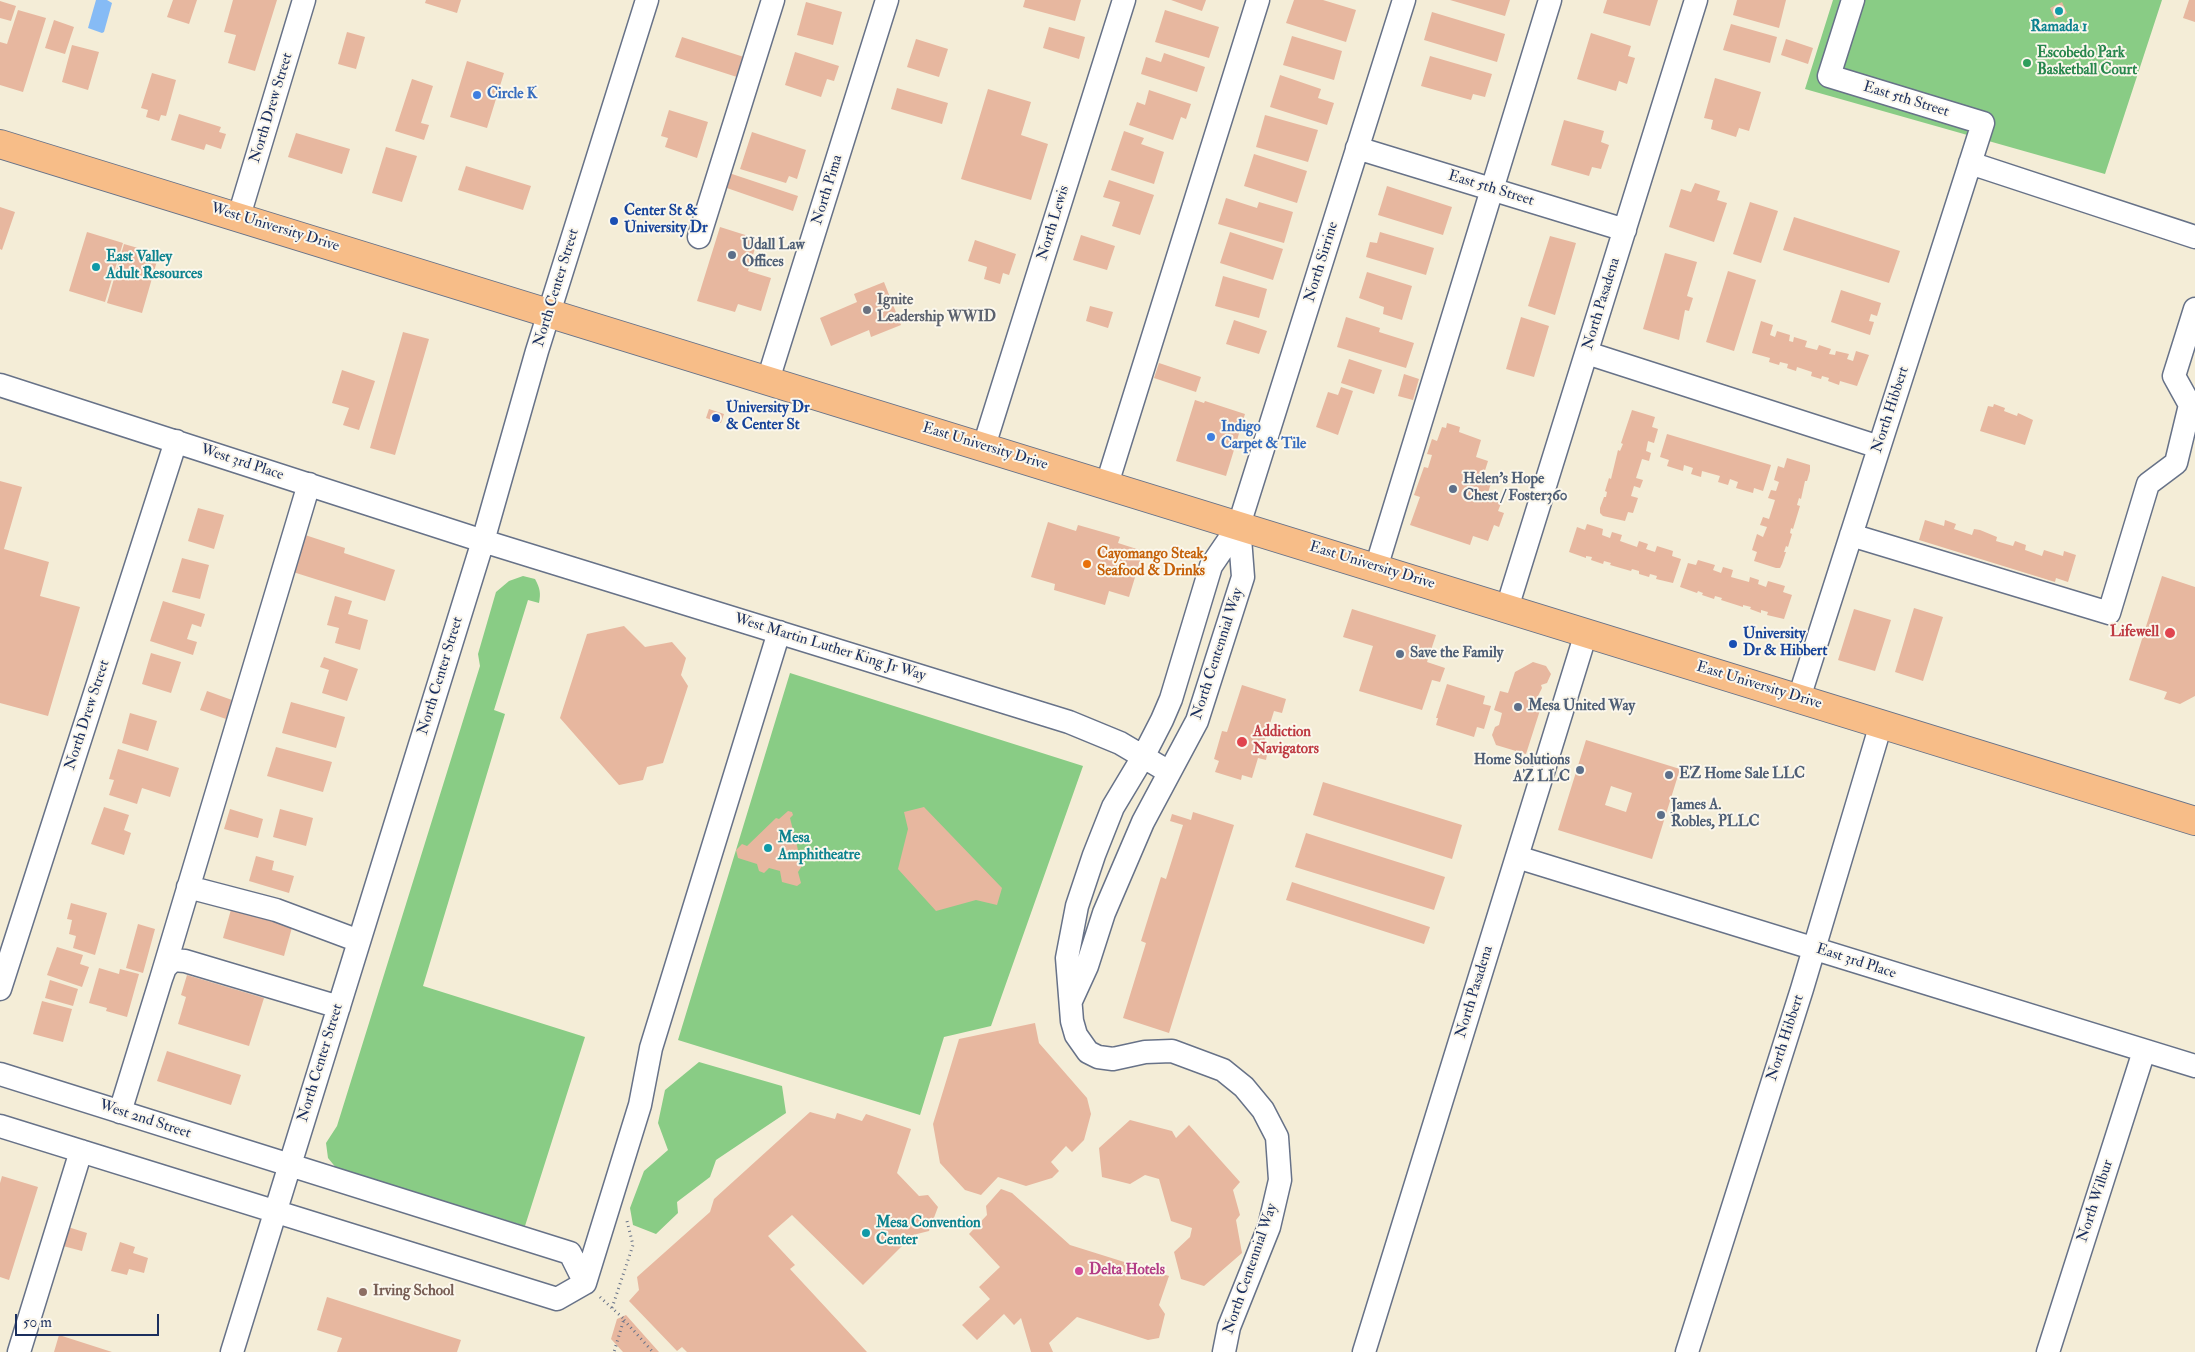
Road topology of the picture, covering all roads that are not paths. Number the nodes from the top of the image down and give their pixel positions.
1 (304, 0) edge
2 (647, 0) edge
3 (773, 0) edge
4 (887, 0) edge
5 (1124, 0) edge
6 (1258, 0) edge
7 (1404, 0) edge
8 (1550, 0) edge
9 (1696, 0) edge
10 (1852, 0) edge
11 (1983, 123) joint
12 (0, 144) edge
13 (1357, 148) junction
14 (1970, 162) junction
15 (1492, 190) junction
16 (239, 216) junction
17 (1624, 230) junction
18 (699, 237) dead end
19 (2195, 237) edge
20 (2195, 308) edge
21 (549, 313) junction
22 (1587, 353) junction
23 (768, 380) junction
24 (0, 385) edge
25 (176, 441) junction
26 (984, 446) junction
27 (1879, 447) junction
28 (310, 484) junction
29 (1107, 484) junction
30 (1239, 525) junction
31 (1851, 534) junction
32 (484, 541) junction
33 (1376, 568) junction
34 (1507, 608) junction
35 (779, 632) junction
36 (1586, 632) junction
37 (1799, 698) junction
38 (1881, 724) junction
39 (1143, 757) junction
40 (1169, 772) junction
41 (2195, 821) edge
42 (1517, 857) junction
43 (188, 887) junction
44 (360, 941) junction
45 (1814, 948) junction
46 (161, 979) junction
47 (0, 989) edge
48 (1070, 1003) junction
49 (339, 1007) junction
50 (2144, 1051) junction
51 (2195, 1066) edge
52 (0, 1074) edge
53 (120, 1112) junction
54 (0, 1126) edge
55 (81, 1151) junction
56 (290, 1165) junction
57 (276, 1212) junction
58 (585, 1283) junction
59 (19, 1352) edge
60 (232, 1352) edge
61 (1224, 1352) edge
62 (1364, 1352) edge
63 (1687, 1352) edge
64 (2048, 1352) edge

1 - 16 street, North Drew Street
2 - 21 street, North Center Street
3 - 18 street
4 - 23 street, North Pima
5 - 26 street, North Lewis
6 - 29 street
7 - 13 street, North Sirrine
8 - 15 street
9 - 17 street, North Pasadena
10 - 11 street, East 5th Street
11 - 14 street, North Hibbert
12 - 16 main road, West University Drive
13 - 15 street, East 5th Street
13 - 30 street, North Sirrine
14 - 19 street
14 - 27 street, North Hibbert
15 - 17 street, East 5th Street
15 - 33 street
16 - 21 main road, West University Drive
17 - 22 street, North Pasadena
20 - 31 street
21 - 23 main road, East University Drive
21 - 32 street, North Center Street
22 - 27 street
22 - 34 street, North Pasadena
23 - 26 main road, East University Drive
24 - 25 street, West 3rd Place
25 - 28 street, West 3rd Place
25 - 47 street, North Drew Street
26 - 29 main road, East University Drive
27 - 31 street, North Hibbert
28 - 32 street, West 3rd Place
28 - 43 street
29 - 30 main road, East University Drive
30 - 33 main road, East University Drive
30 - 39 street, North Centennial Way
30 - 40 street, North Centennial Way
31 - 37 street, North Hibbert
32 - 35 street, West Martin Luther King Jr Way
32 - 44 street, North Center Street
33 - 34 main road, East University Drive
34 - 36 main road, East University Drive
35 - 39 street, West Martin Luther King Jr Way
35 - 58 street
36 - 37 main road, East University Drive
36 - 42 street, North Pasadena
37 - 38 main road, East University Drive
38 - 41 main road, East University Drive
38 - 45 street, North Hibbert
39 - 40 street, West Martin Luther King Jr Way
39 - 48 street, North Centennial Way
40 - 48 street, North Centennial Way
42 - 45 street, East 3rd Place
42 - 62 street, North Pasadena
43 - 44 street
43 - 46 street
44 - 49 street, North Center Street
45 - 50 street, East 3rd Place
45 - 63 street, North Hibbert
46 - 49 street
46 - 53 street
48 - 61 street, North Centennial Way
49 - 56 street, North Center Street
50 - 51 street, East 3rd Place
50 - 64 street, North Wilbur
52 - 53 street, West 2nd Street
53 - 56 street, West 2nd Street
54 - 55 street
55 - 57 street
55 - 59 street
56 - 57 street, North Center Street
56 - 58 street, West 2nd Street
57 - 58 street
57 - 60 street, North Center Street

